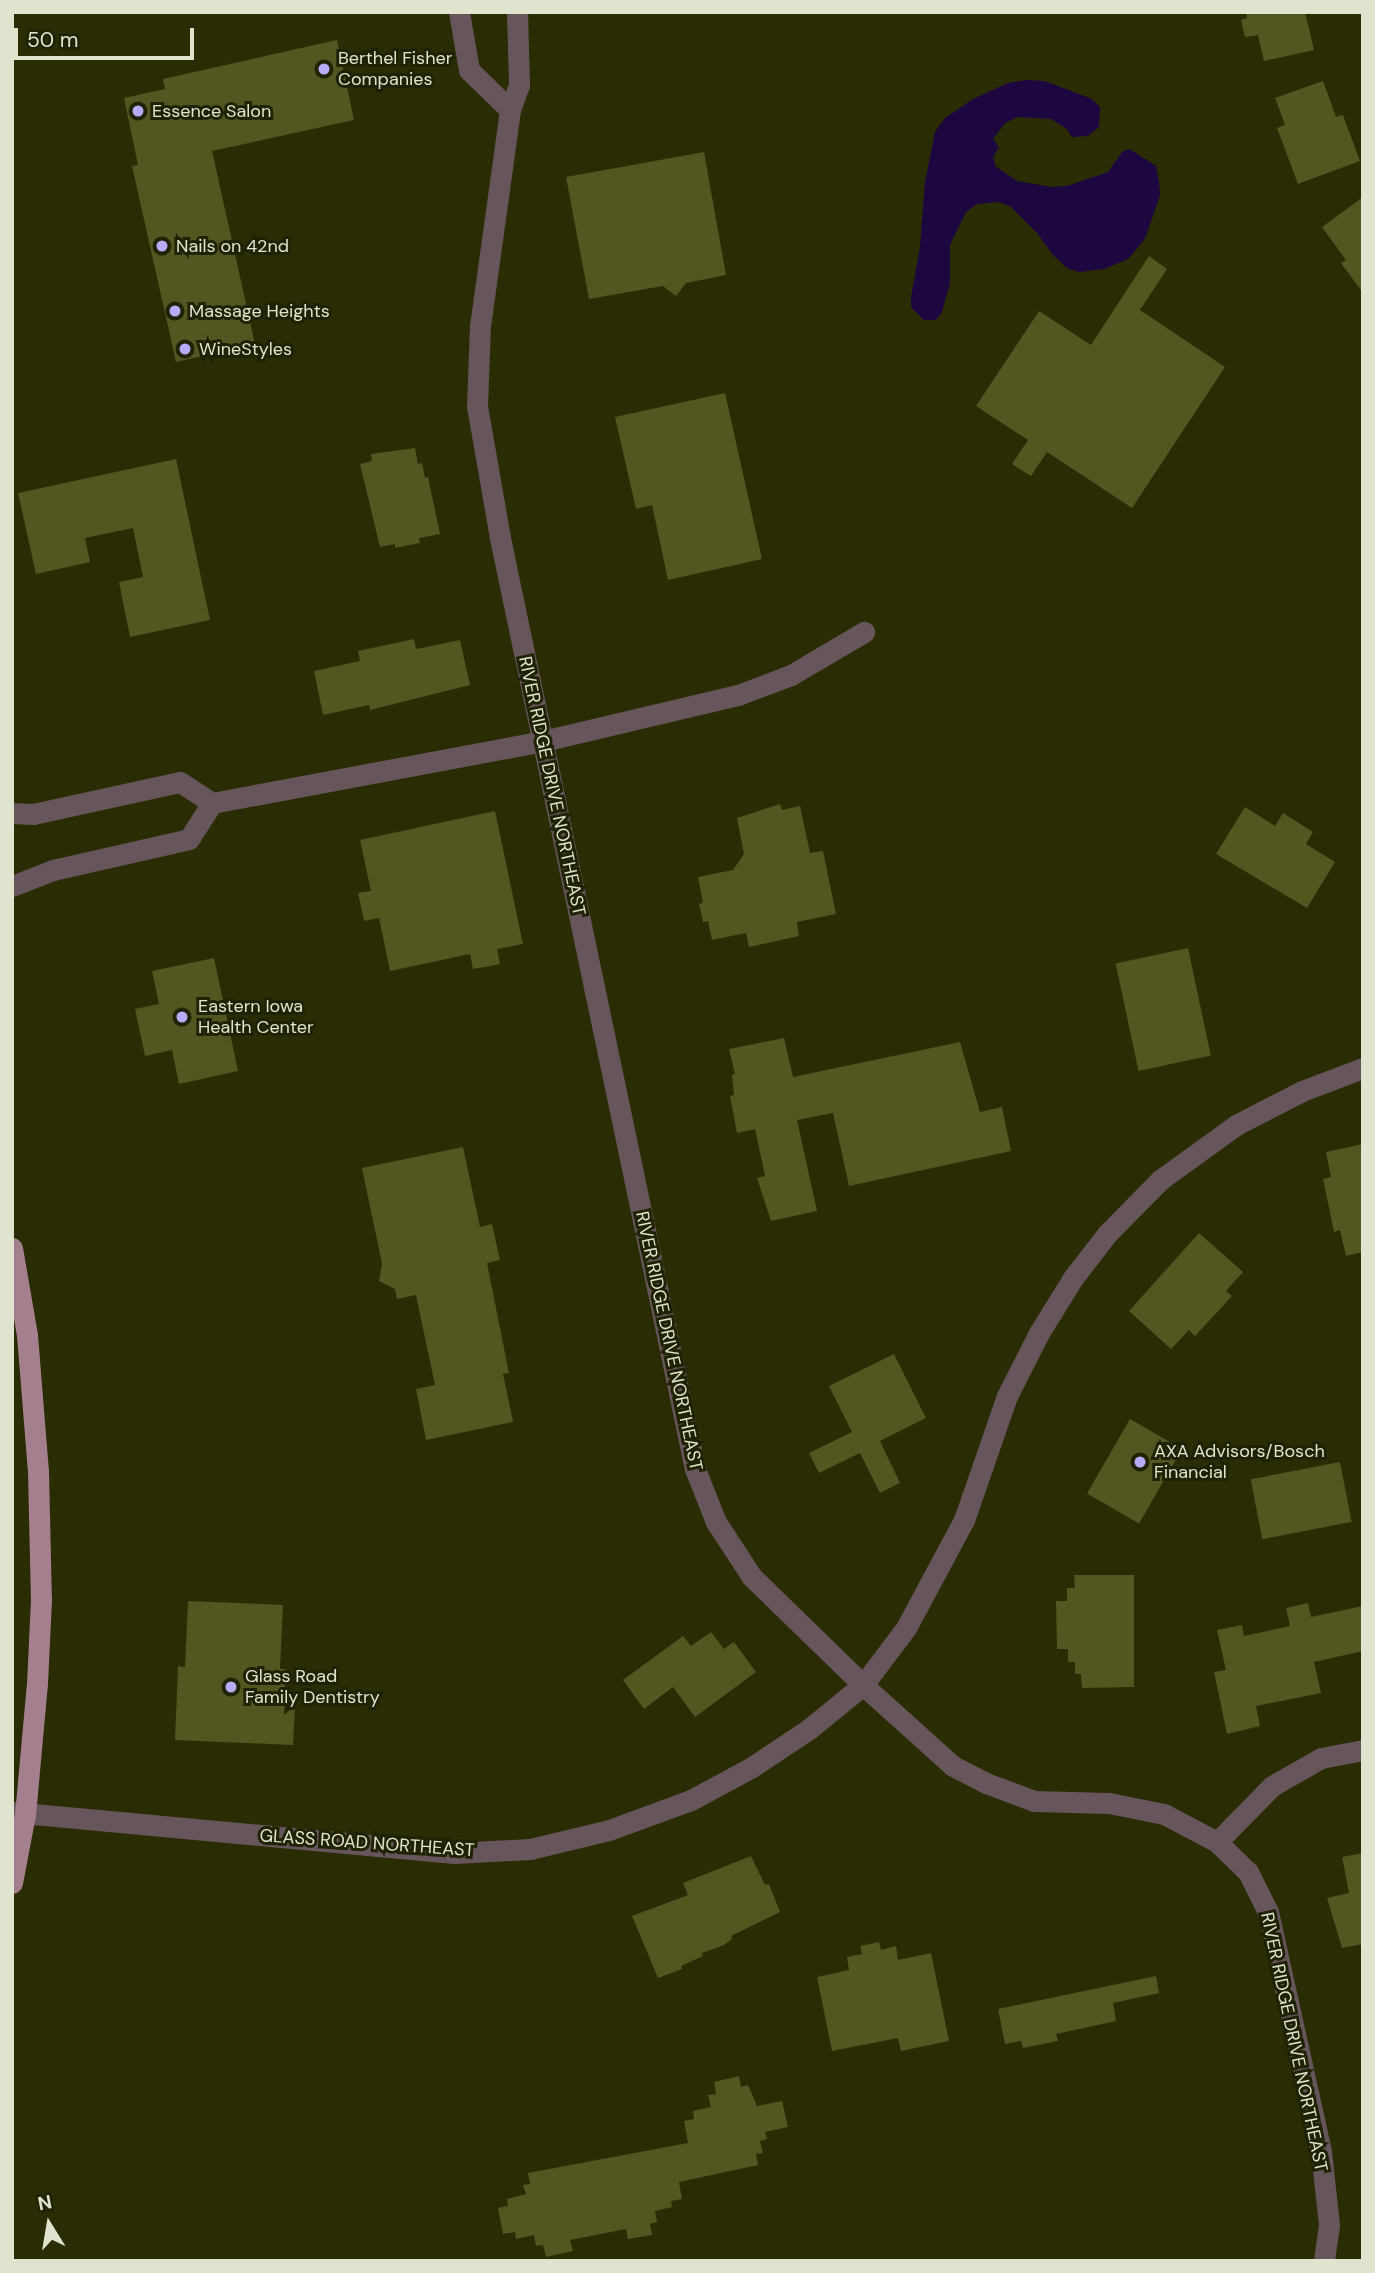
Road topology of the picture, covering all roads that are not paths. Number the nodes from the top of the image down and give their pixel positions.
1 (459, 12) edge
2 (517, 12) edge
3 (510, 110) junction
4 (864, 632) dead end
5 (543, 741) junction
6 (212, 803) junction
7 (12, 813) edge
8 (12, 886) edge
9 (1363, 1068) edge
10 (12, 1248) edge
11 (863, 1685) junction
12 (1363, 1750) edge
13 (19, 1813) edge
14 (1217, 1842) junction
15 (12, 1883) edge
16 (1324, 2261) edge

1 - 3 street
2 - 3 street, RIVER RIDGE DRIVE NORTHEAST
3 - 5 street, RIVER RIDGE DRIVE NORTHEAST
4 - 5 street
5 - 6 street
5 - 11 street, RIVER RIDGE DRIVE NORTHEAST
6 - 7 street
6 - 8 street
9 - 11 street, GLASS ROAD NORTHEAST
10 - 13 main road
11 - 13 street, GLASS ROAD NORTHEAST
11 - 14 street, RIVER RIDGE DRIVE NORTHEAST
12 - 14 street
13 - 15 main road
14 - 16 street, RIVER RIDGE DRIVE NORTHEAST

